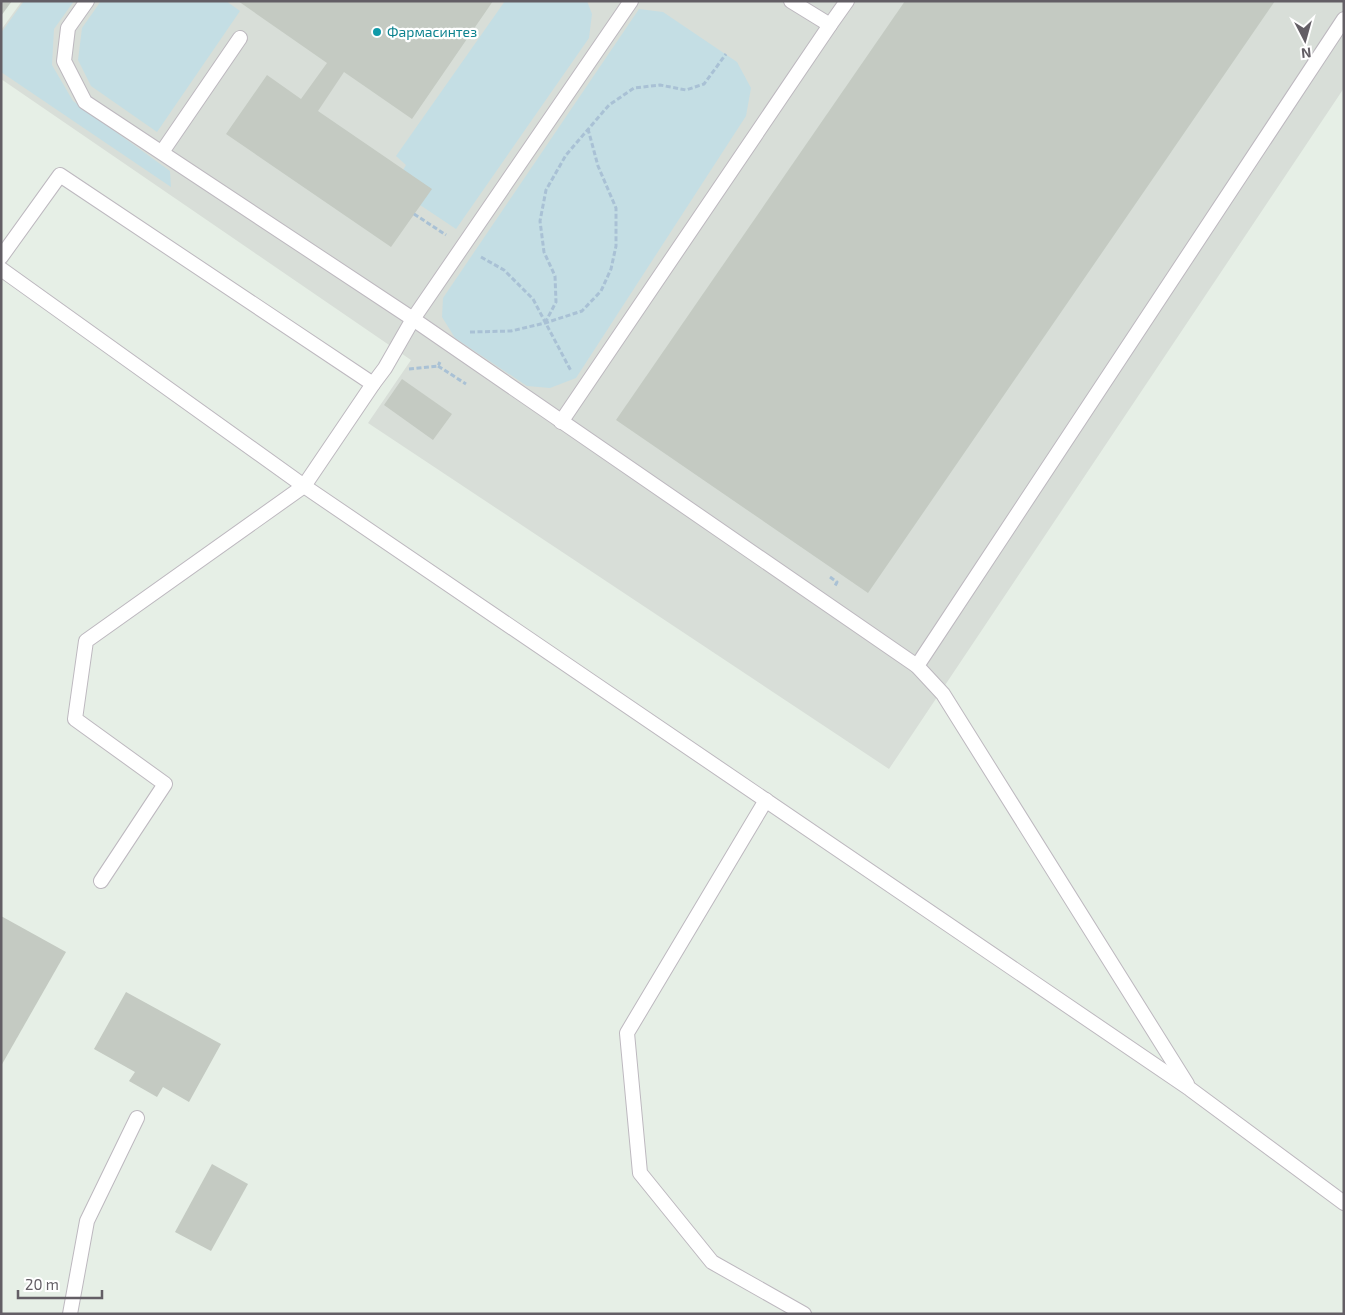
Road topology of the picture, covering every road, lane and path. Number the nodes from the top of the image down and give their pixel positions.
1 (87, 1) edge
2 (631, 1) edge
3 (791, 1) edge
4 (847, 1) edge
5 (1344, 19) edge
6 (830, 26) junction
7 (240, 38) dead end
8 (726, 54) dead end
9 (588, 129) junction
10 (162, 152) junction
11 (414, 214) dead end
12 (464, 246) junction
13 (1, 257) edge
14 (1, 269) edge
15 (413, 319) junction
16 (546, 323) junction
17 (468, 332) dead end
18 (572, 374) dead end
19 (373, 384) junction
20 (561, 422) junction
21 (304, 486) junction
22 (917, 666) junction
23 (766, 800) junction
24 (101, 881) dead end
25 (1190, 1089) junction
26 (137, 1118) dead end
27 (1344, 1203) edge
28 (70, 1314) edge
29 (804, 1314) edge

1 - 10 lane
2 - 12 lane
3 - 6 lane
4 - 6 lane
5 - 22 lane
6 - 20 lane
7 - 10 lane
8 - 9 path
9 - 16 path
9 - 16 path
10 - 15 lane
11 - 12 path
12 - 15 lane
12 - 16 path
13 - 19 lane
14 - 21 lane
15 - 19 lane
15 - 20 lane
16 - 17 path
16 - 18 path
19 - 21 lane
20 - 22 lane
21 - 23 lane
21 - 24 lane
22 - 25 lane
23 - 25 lane
23 - 29 lane
25 - 27 lane
26 - 28 lane

